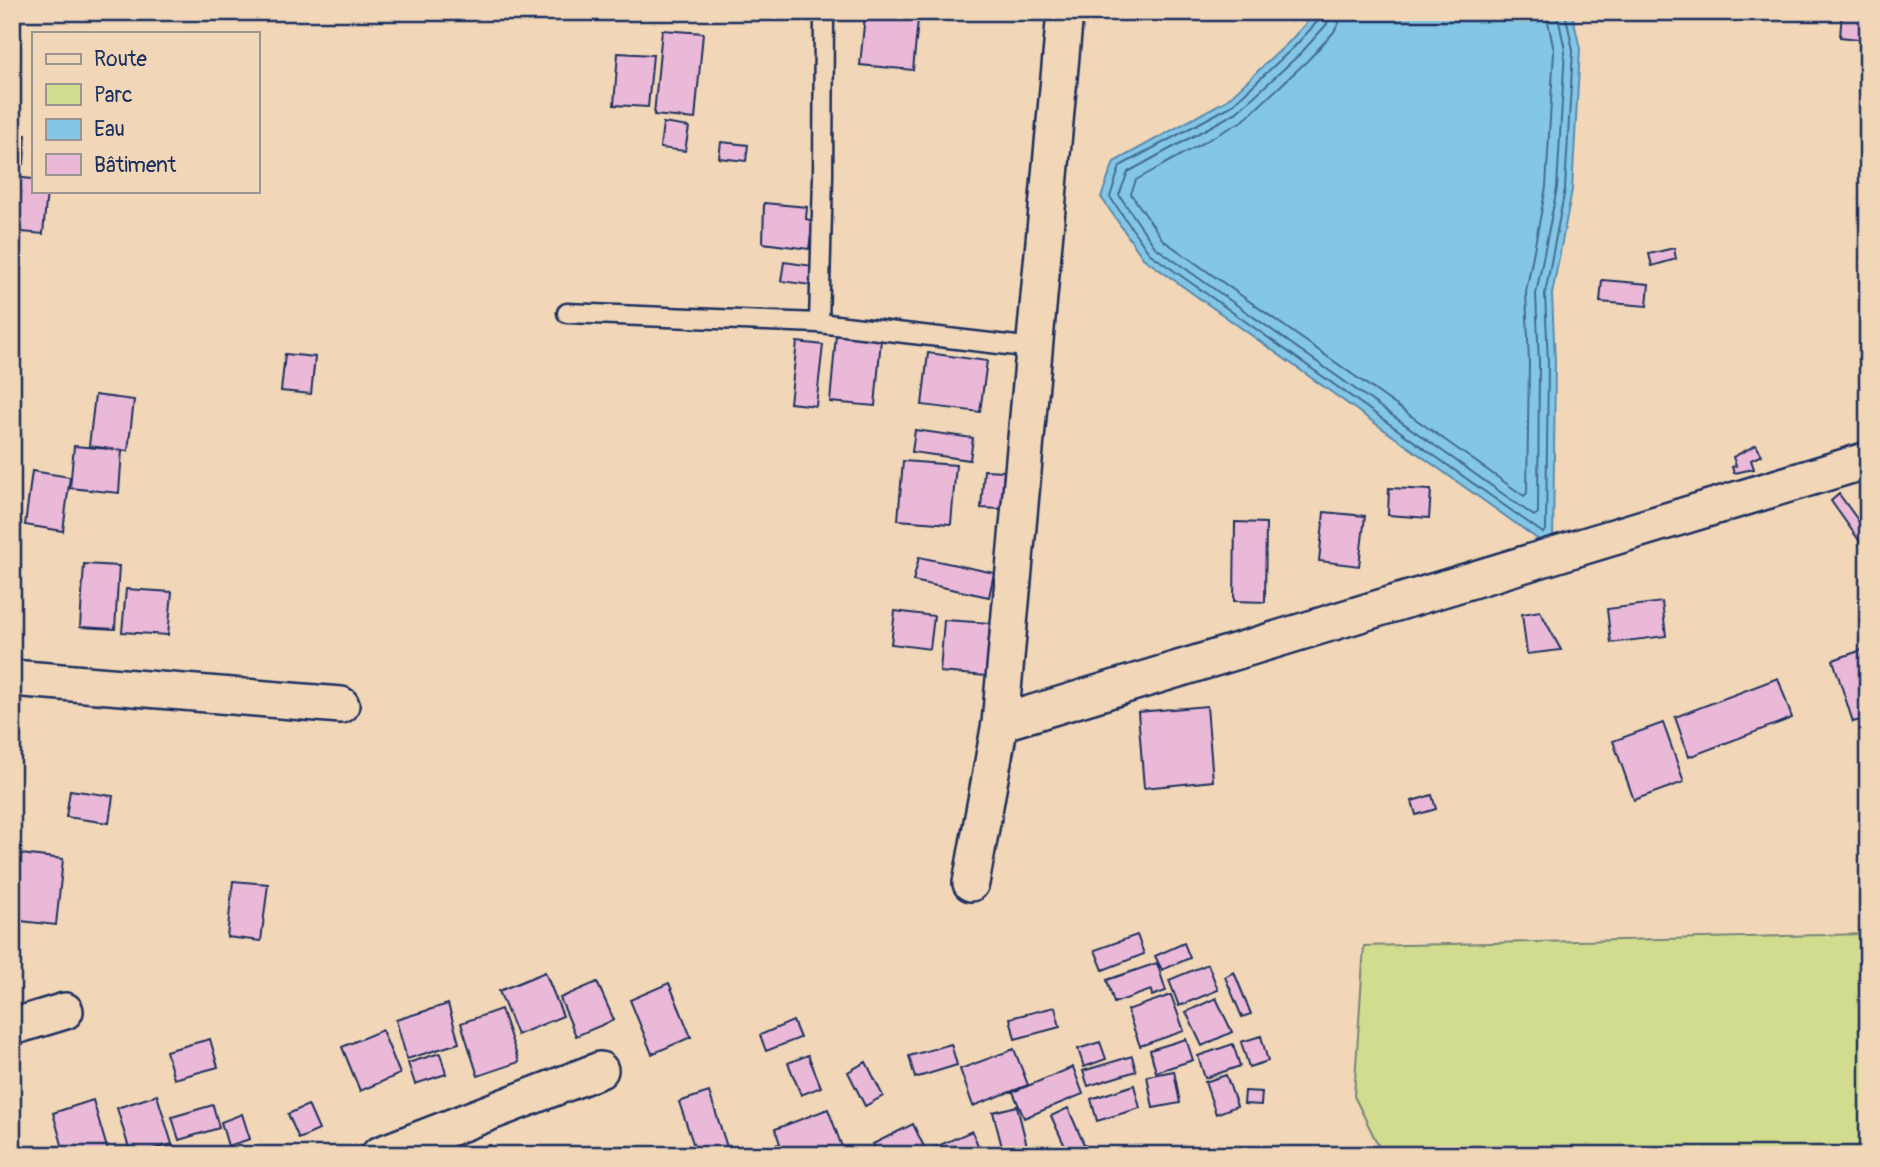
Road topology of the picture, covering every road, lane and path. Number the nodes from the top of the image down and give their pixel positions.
1 (824, 12) edge
2 (1065, 12) edge
3 (567, 313) dead end
4 (819, 323) junction
5 (1034, 348) junction
6 (1868, 460) edge
7 (12, 678) edge
8 (341, 705) dead end
9 (1000, 723) junction
10 (971, 883) dead end
11 (65, 1011) dead end
12 (12, 1027) edge
13 (600, 1070) dead end
14 (391, 1152) edge

1 - 4 lane
2 - 5 street
3 - 4 lane
4 - 5 lane
5 - 9 street
6 - 9 street
7 - 8 street
9 - 10 street
11 - 12 street
13 - 14 street

